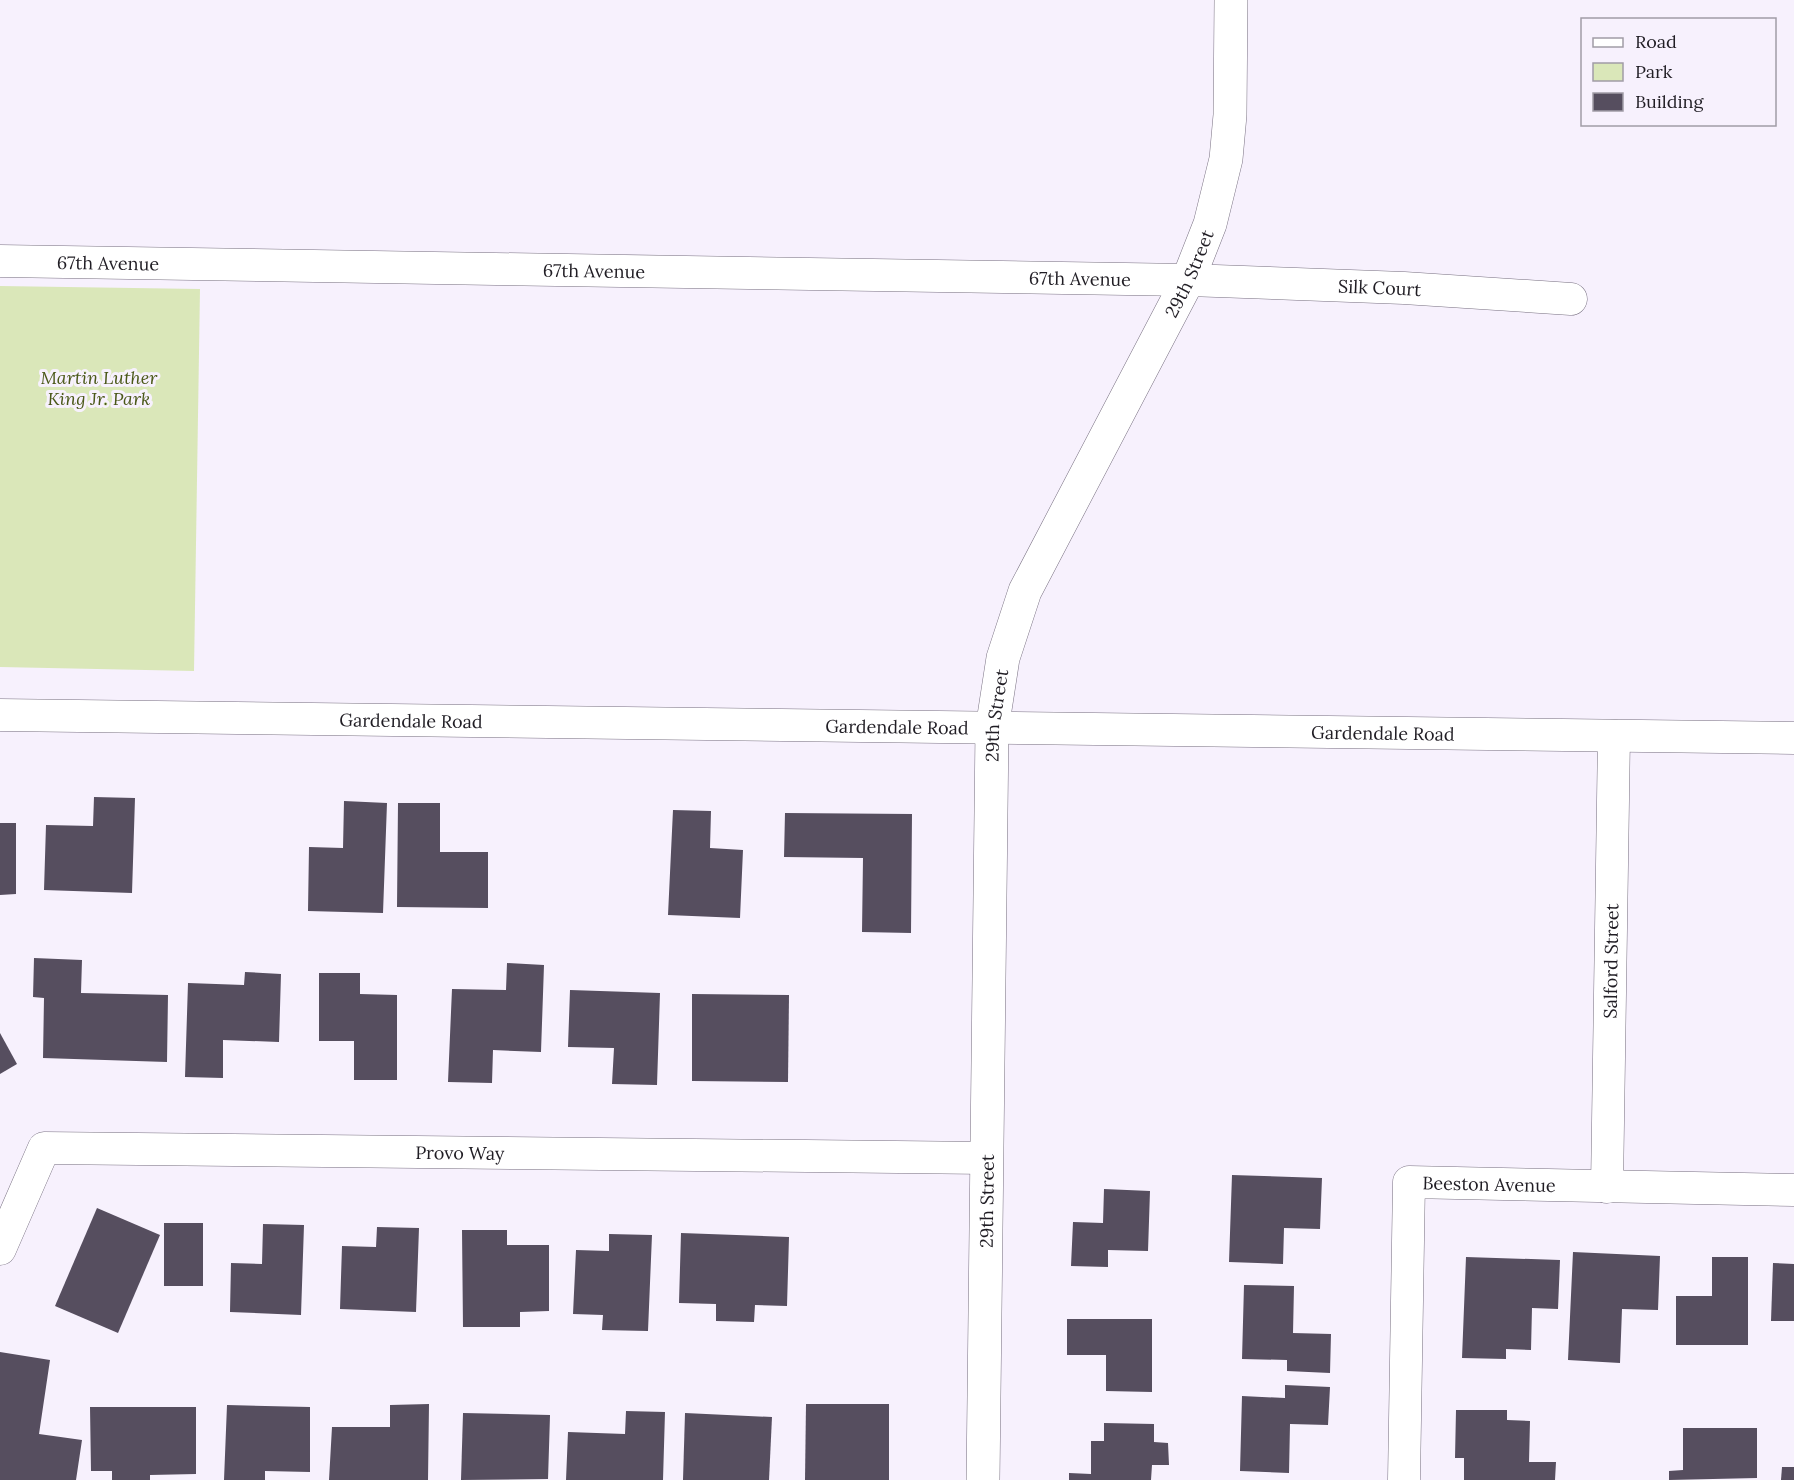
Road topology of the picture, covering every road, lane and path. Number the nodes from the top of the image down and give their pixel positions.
1 (1232, 0) edge
2 (0, 261) edge
3 (1188, 280) junction
4 (1571, 299) dead end
5 (0, 715) edge
6 (992, 729) junction
7 (1614, 736) junction
8 (1794, 738) edge
9 (986, 1158) junction
10 (1608, 1186) junction
11 (1794, 1190) edge
12 (0, 1249) edge
13 (983, 1480) edge
14 (1404, 1480) edge

1 - 3 street, 29th Street
2 - 3 street, 67th Avenue
3 - 4 street, Silk Court
3 - 6 street, 29th Street
5 - 6 street, Gardendale Road
6 - 7 street, Gardendale Road
6 - 9 street, 29th Street
7 - 8 street, Gardendale Road
7 - 10 street, Salford Street
9 - 12 street, Provo Way
9 - 13 street, 29th Street
10 - 11 street, Beeston Avenue
10 - 14 street, Beeston Avenue

